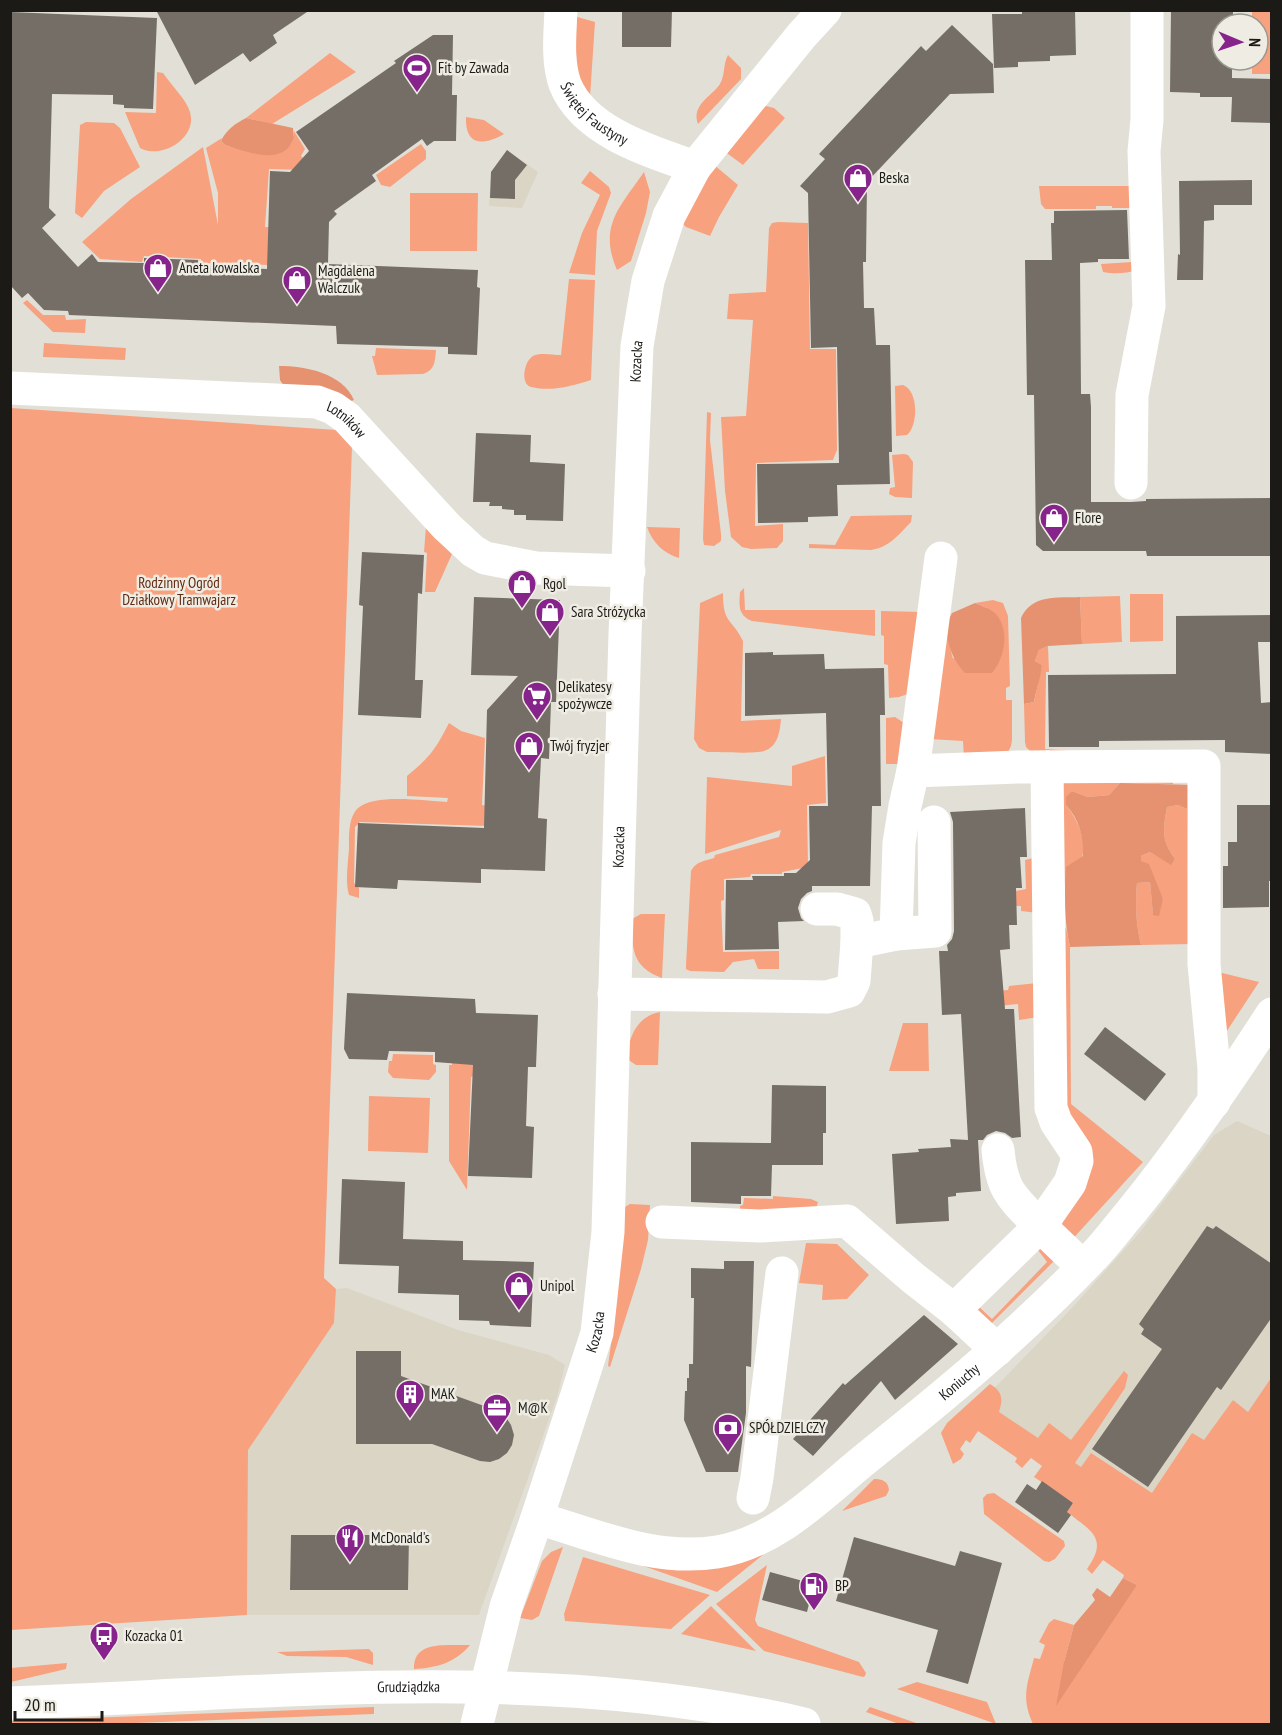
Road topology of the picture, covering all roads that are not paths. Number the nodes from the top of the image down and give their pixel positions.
1 (561, 10) edge
2 (825, 10) edge
3 (1147, 10) edge
4 (695, 167) junction
5 (10, 388) edge
6 (1131, 483) dead end
7 (941, 558) dead end
8 (628, 571) junction
9 (1047, 767) junction
10 (913, 771) junction
11 (934, 822) dead end
12 (817, 909) dead end
13 (897, 934) junction
14 (857, 942) junction
15 (614, 994) junction
16 (1272, 1014) edge
17 (1214, 1102) junction
18 (998, 1150) dead end
19 (662, 1222) dead end
20 (1040, 1226) junction
21 (1083, 1267) junction
22 (782, 1273) dead end
23 (954, 1310) junction
24 (998, 1350) junction
25 (753, 1498) dead end
26 (537, 1518) junction
27 (485, 1688) junction
28 (10, 1703) edge
29 (477, 1725) edge
30 (804, 1725) edge

1 - 4 street, Świętej Faustyny
2 - 4 street, Kozacka
3 - 6 street
4 - 8 street, Kozacka
5 - 8 street, Lotników
7 - 10 street
8 - 15 street, Kozacka
9 - 10 street
9 - 17 street
9 - 20 street
10 - 13 street
11 - 13 street
12 - 14 street
13 - 14 street
14 - 15 street
15 - 26 street, Kozacka
16 - 17 street, Koniuchy
17 - 21 street, Koniuchy
18 - 20 street
19 - 23 street
20 - 21 street
20 - 23 street
21 - 24 street, Koniuchy
22 - 25 street
23 - 24 street
24 - 26 street, Koniuchy
26 - 27 street, Kozacka
27 - 28 street, Grudziądzka
27 - 29 street, Kozacka
27 - 30 street, Grudziądzka

